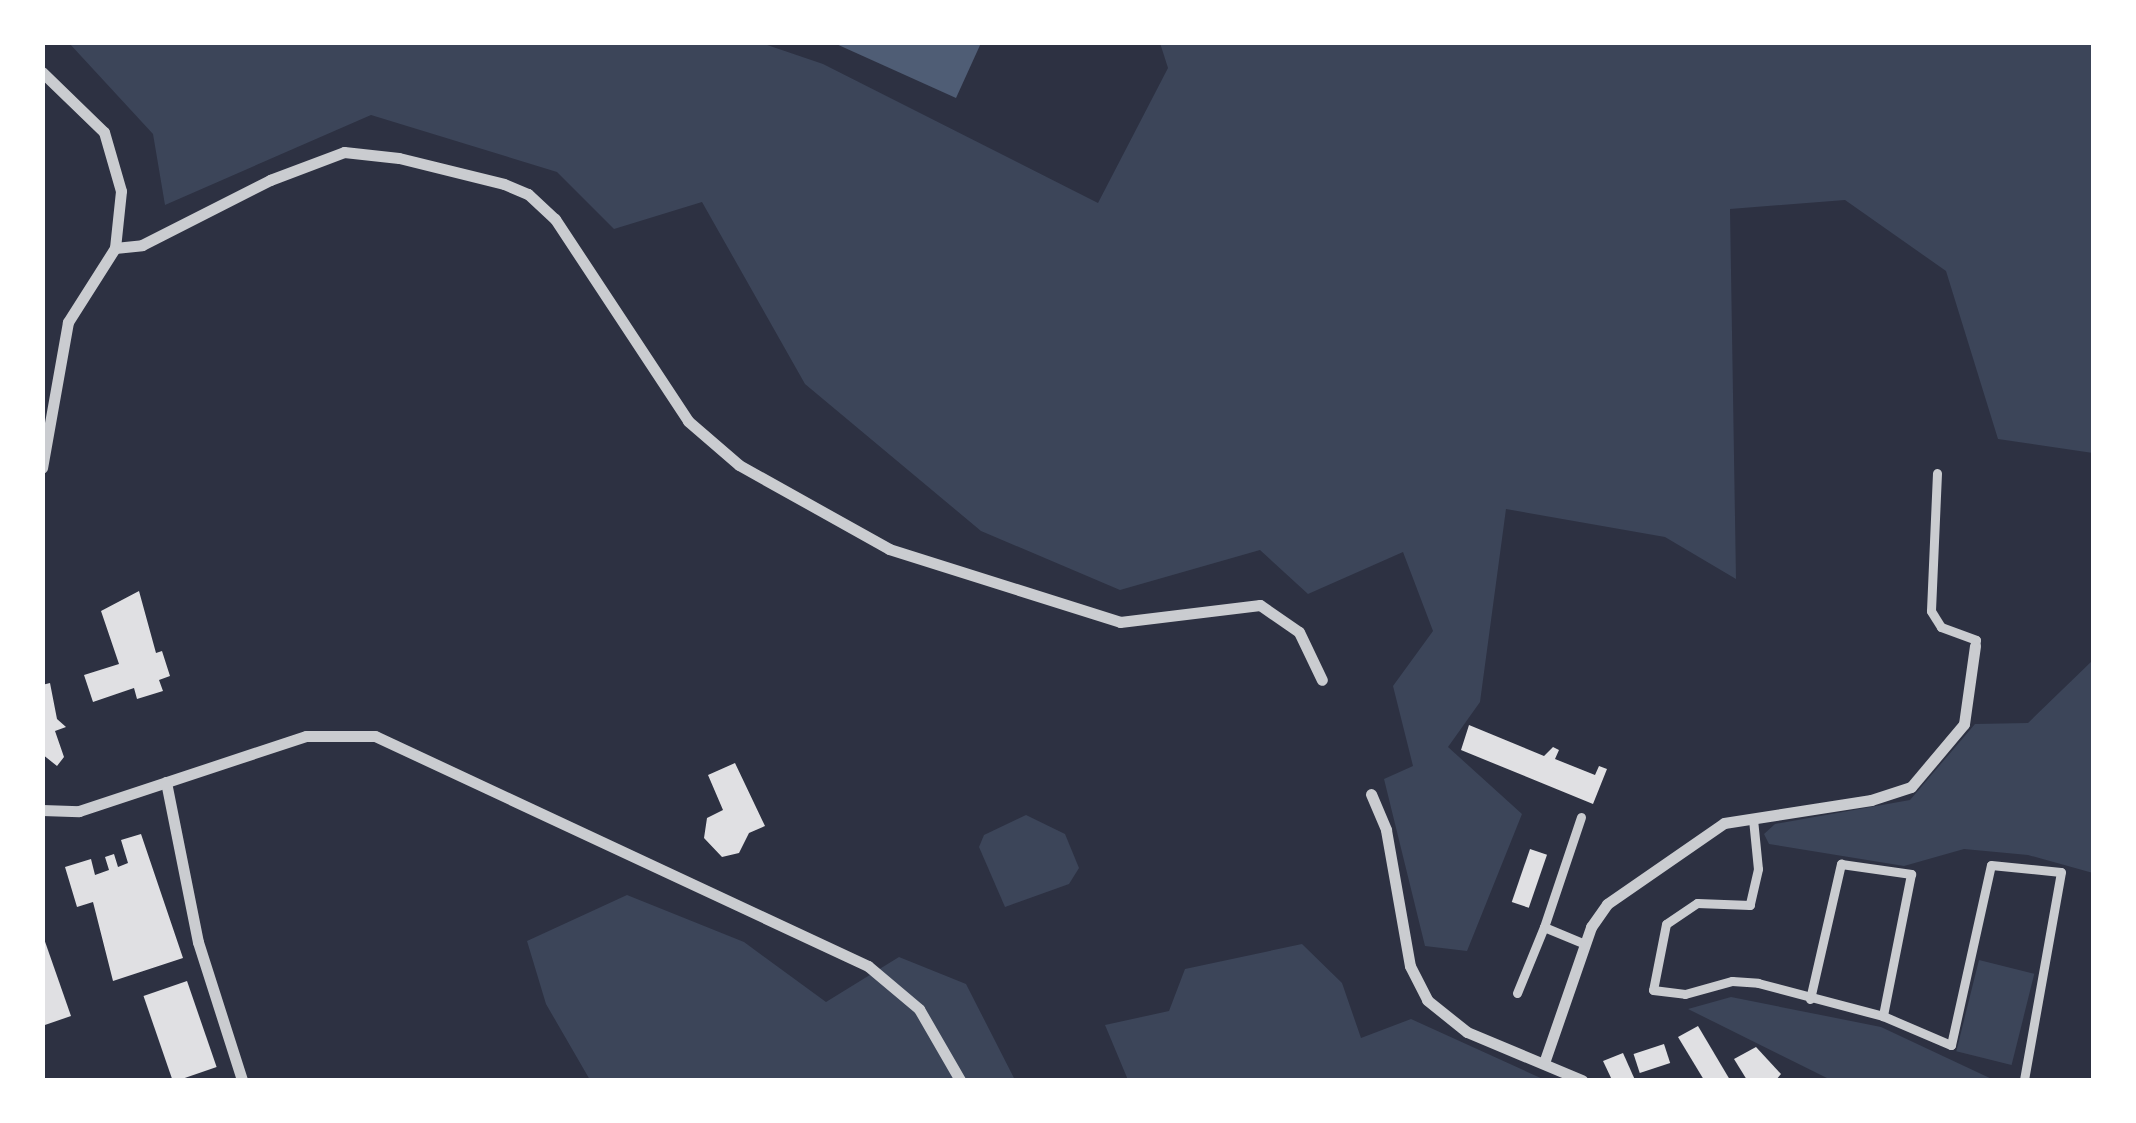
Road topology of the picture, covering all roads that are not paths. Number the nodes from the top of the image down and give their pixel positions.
1 (42, 72) edge
2 (115, 248) junction
3 (42, 468) edge
4 (1937, 473) dead end
5 (1975, 646) joint
6 (1322, 680) dead end
7 (166, 782) junction
8 (1371, 794) dead end
9 (42, 810) edge
10 (1581, 817) dead end
11 (1753, 819) junction
12 (1544, 927) junction
13 (1585, 944) junction
14 (1518, 993) dead end
15 (1810, 998) junction
16 (1882, 1016) junction
17 (1545, 1060) junction
18 (242, 1080) edge
19 (960, 1080) edge
20 (1582, 1080) edge
21 (2024, 1080) edge

1 - 2 street
2 - 3 street
2 - 6 street
4 - 5 street
5 - 11 street
7 - 9 street
7 - 18 street
7 - 19 street
8 - 17 street
10 - 12 street
11 - 13 street
11 - 15 street
12 - 13 street
12 - 14 street
13 - 17 street
15 - 16 street
15 - 16 street
16 - 21 street
17 - 20 street

